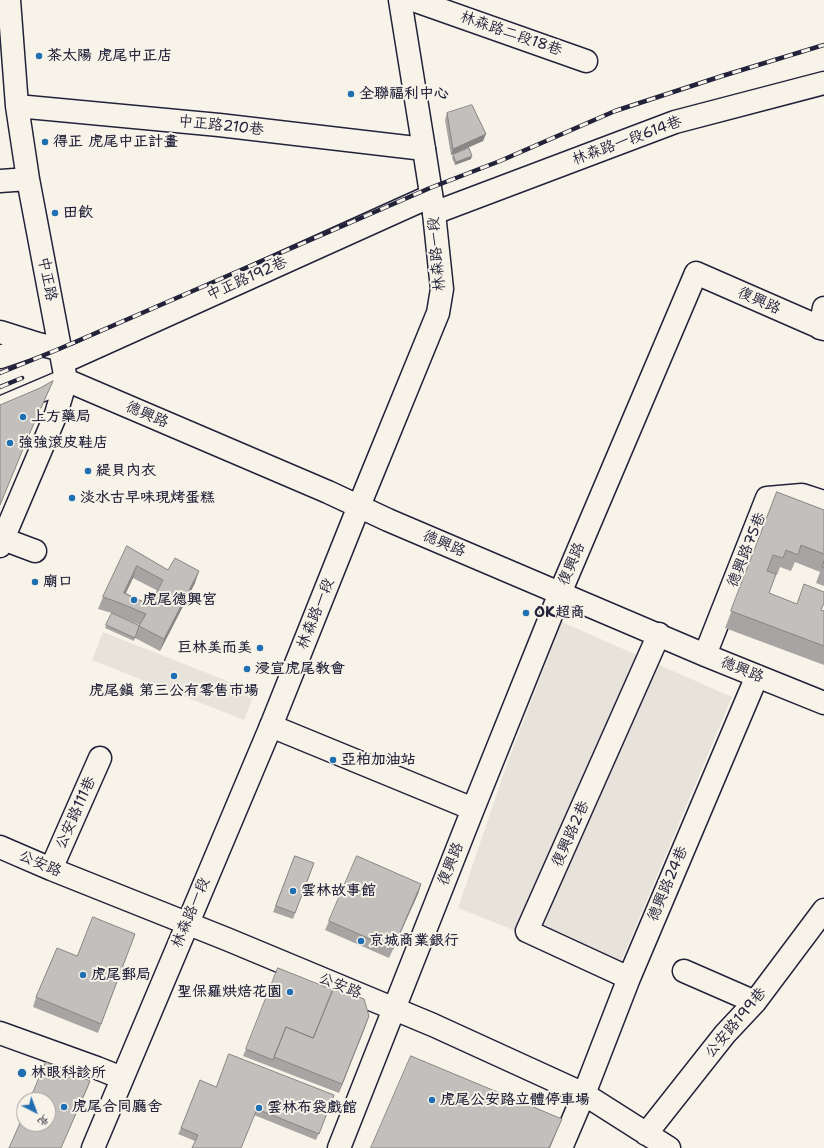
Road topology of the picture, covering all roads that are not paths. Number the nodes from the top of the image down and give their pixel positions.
1 (9, 0) edge
2 (400, 0) edge
3 (413, 0) edge
4 (586, 61) dead end
5 (824, 83) edge
6 (17, 106) junction
7 (424, 149) junction
8 (28, 179) junction
9 (0, 181) edge
10 (431, 196) junction
11 (823, 322) edge
12 (0, 332) edge
13 (38, 344) junction
14 (0, 358) edge
15 (63, 364) junction
16 (0, 408) edge
17 (824, 502) edge
18 (359, 506) junction
19 (1, 542) edge
20 (35, 551) dead end
21 (560, 593) junction
22 (659, 634) junction
23 (705, 655) junction
24 (757, 676) junction
25 (824, 704) edge
26 (271, 726) junction
27 (100, 758) dead end
28 (473, 809) junction
29 (0, 847) edge
30 (51, 869) junction
31 (824, 910) edge
32 (187, 924) junction
33 (684, 971) dead end
34 (629, 978) junction
35 (755, 1002) junction
36 (394, 1008) junction
37 (0, 1033) edge
38 (122, 1078) junction
39 (584, 1094) junction
40 (646, 1134) junction
41 (92, 1148) edge
42 (339, 1148) edge
43 (561, 1148) edge
44 (669, 1148) edge

1 - 6 street, 中正路
2 - 7 street, 林森路一段
3 - 4 street, 林森路二段18巷
5 - 10 street, 林森路一段614巷
6 - 7 street, 中正路210巷
6 - 8 street, 中正路
7 - 10 street, 林森路一段
8 - 9 street
8 - 15 street, 中正路
10 - 15 street, 中正路192巷
10 - 18 street, 林森路一段
11 - 21 street, 復興路
12 - 13 street, 德興路
13 - 14 street
13 - 15 street, 德興路
15 - 16 street, 中正路192巷
15 - 18 street, 德興路
15 - 19 street, 中正路
17 - 23 street, 德興路75巷
18 - 21 street, 德興路
18 - 26 street, 林森路一段
19 - 20 street
21 - 22 street, 德興路
21 - 28 street, 復興路
22 - 23 street, 德興路
22 - 34 street, 復興路2巷
23 - 24 street, 德興路
24 - 25 street, 德興路
24 - 34 street, 德興路24巷
26 - 28 street
26 - 32 street, 林森路一段
27 - 30 street, 公安路111巷
28 - 36 street, 復興路
29 - 30 street, 公安路
30 - 32 street, 公安路
31 - 35 street, 公安路199巷
32 - 36 street, 公安路
32 - 38 street, 林森路一段
33 - 35 street
34 - 39 street, 德興路24巷
35 - 40 street, 公安路199巷
36 - 39 street, 公安路
36 - 42 street, 復興路
37 - 38 street
38 - 41 street, 林森路一段
39 - 40 street, 公安路
39 - 43 street, 德興路24巷
40 - 44 street, 公安路

